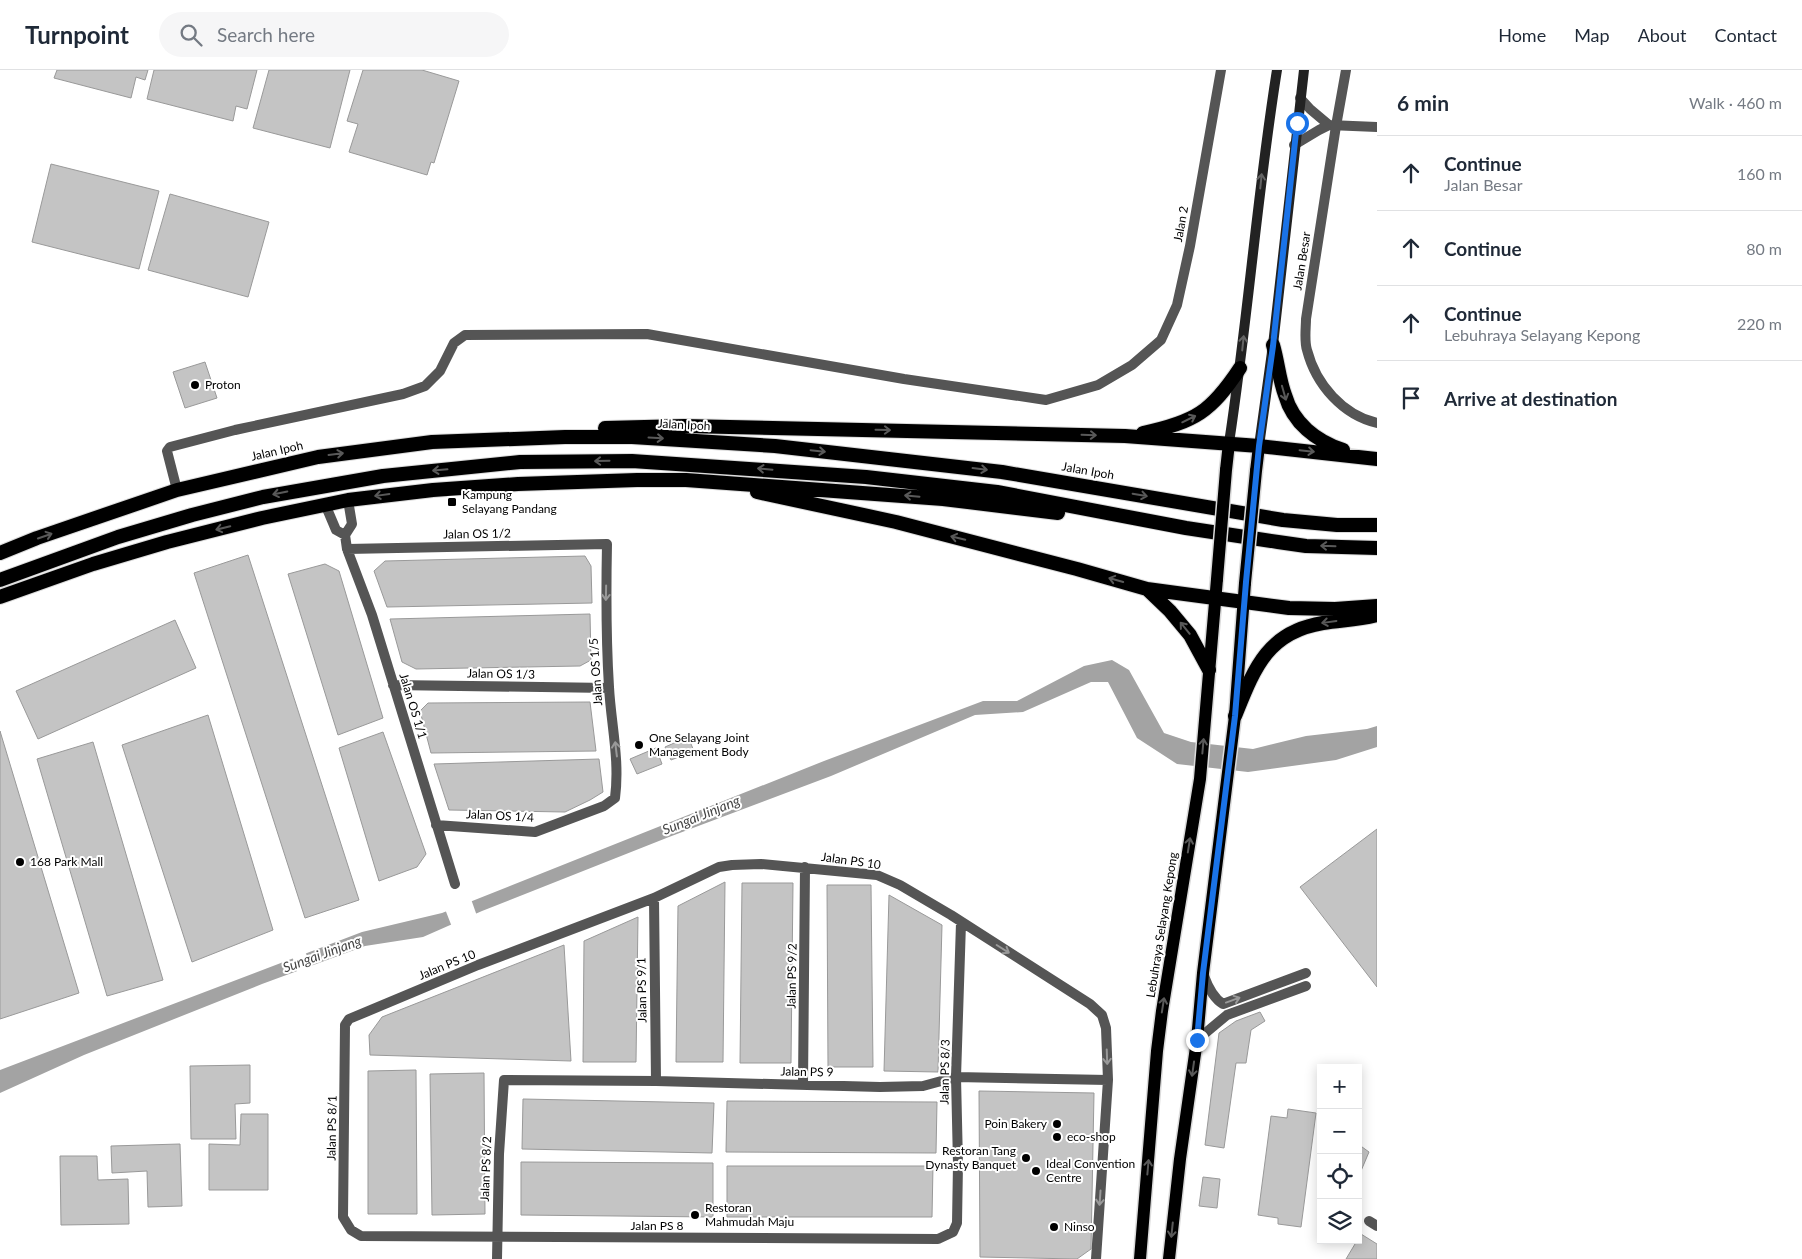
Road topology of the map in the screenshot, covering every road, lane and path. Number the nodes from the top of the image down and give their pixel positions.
1 (1221, 70) edge
2 (1277, 70) edge
3 (1304, 70) edge
4 (1346, 70) edge
5 (1300, 98) junction
6 (1332, 126) junction
7 (1377, 127) edge
8 (1294, 145) junction
9 (1273, 346) junction
10 (1240, 368) junction
11 (1377, 424) edge
12 (1125, 436) junction
13 (432, 442) junction
14 (1229, 443) junction
15 (1259, 446) junction
16 (1371, 458) edge
17 (637, 480) junction
18 (177, 490) junction
19 (348, 500) junction
20 (325, 504) junction
21 (1377, 525) edge
22 (1186, 528) junction
23 (345, 535) junction
24 (607, 544) joint
25 (1377, 548) edge
26 (347, 549) junction
27 (0, 553) edge
28 (64, 574) junction
29 (0, 580) edge
30 (1147, 589) junction
31 (0, 597) edge
32 (1215, 597) junction
33 (1244, 602) junction
34 (0, 604) edge
35 (1377, 606) edge
36 (1377, 615) edge
37 (1209, 670) junction
38 (393, 685) junction
39 (609, 688) junction
40 (1235, 716) junction
41 (615, 798) joint
42 (436, 824) junction
43 (805, 867) junction
44 (455, 884) dead end
45 (654, 898) junction
46 (961, 923) junction
47 (1203, 973) junction
48 (1306, 973) dead end
49 (1279, 983) junction
50 (1306, 986) dead end
51 (1283, 994) junction
52 (345, 1025) joint
53 (1197, 1040) junction
54 (956, 1077) junction
55 (504, 1080) joint
56 (1108, 1080) junction
57 (656, 1081) junction
58 (804, 1085) junction
59 (957, 1223) joint
60 (350, 1230) joint
61 (497, 1237) junction
62 (1138, 1256) edge
63 (497, 1259) edge
64 (1096, 1259) edge
65 (1169, 1259) edge

1 - 18 street, Jalan 2
10 -> 2 main road
3 - 5 main road, Jalan Besar
4 - 6 street, Jalan Besar
5 - 6 street
5 - 8 main road, Jalan Besar
6 - 7 street
6 - 8 street
6 - 11 street, Jalan Besar
8 - 9 main road, Jalan Besar
9 - 15 main road, Jalan Besar
9 -> 16 highway
12 -> 10 highway
10 - 14 main road
13 -> 12 highway
12 - 14 highway
18 -> 13 highway, Jalan Ipoh
13 -> 21 highway, Jalan Ipoh
14 - 15 highway
14 - 32 main road, Lebuhraya Selayang Kepong, bridge
15 -> 16 highway
15 - 33 main road, bridge
17 -> 19 highway
22 -> 17 highway
30 -> 17 highway
27 -> 18 highway, Jalan Ipoh
19 - 20 highway
19 - 23 street, Jalan OS 1/1
20 - 23 street
20 -> 28 highway
25 -> 22 highway
22 -> 29 highway
23 - 26 street, Jalan OS 1/1
24 - 26 street, Jalan OS 1/2
24 -> 39 street, Jalan OS 1/5
26 - 38 street, Jalan OS 1/1
28 - 31 highway
28 - 34 street
30 - 32 highway
37 -> 30 highway
32 - 33 highway
32 - 37 main road, Lebuhraya Selayang Kepong
33 - 35 highway
33 - 40 main road
36 -> 40 highway
62 -> 37 main road, Lebuhraya Selayang Kepong
38 - 39 street, Jalan OS 1/3
38 - 42 street, Jalan OS 1/1
41 -> 39 street, Jalan OS 1/5
40 - 47 main road
41 - 42 street, Jalan OS 1/4
42 - 44 street, Jalan OS 1/1
43 - 45 street, Jalan PS 10
43 - 46 street, Jalan PS 10
43 - 58 street, Jalan PS 9/2
45 - 52 street, Jalan PS 10
45 - 57 street, Jalan PS 9/1
46 - 54 street, Jalan PS 8/3
46 -> 56 street, Jalan PS 10
47 -> 49 street
47 - 53 main road
48 - 49 street
49 - 51 street
50 - 51 street
51 - 53 street
52 - 60 street, Jalan PS 8/1
53 -> 65 main road
54 - 56 street, Jalan PS 9
54 - 58 street, Jalan PS 9
54 - 59 street, Jalan PS 8/3
55 - 57 street, Jalan PS 9
55 - 61 street, Jalan PS 8/2
56 -> 64 street, Jalan PS 10
57 - 58 street, Jalan PS 9
59 - 61 street, Jalan PS 8
60 - 61 street, Jalan PS 8
61 - 63 street, Jalan PS 8/2

